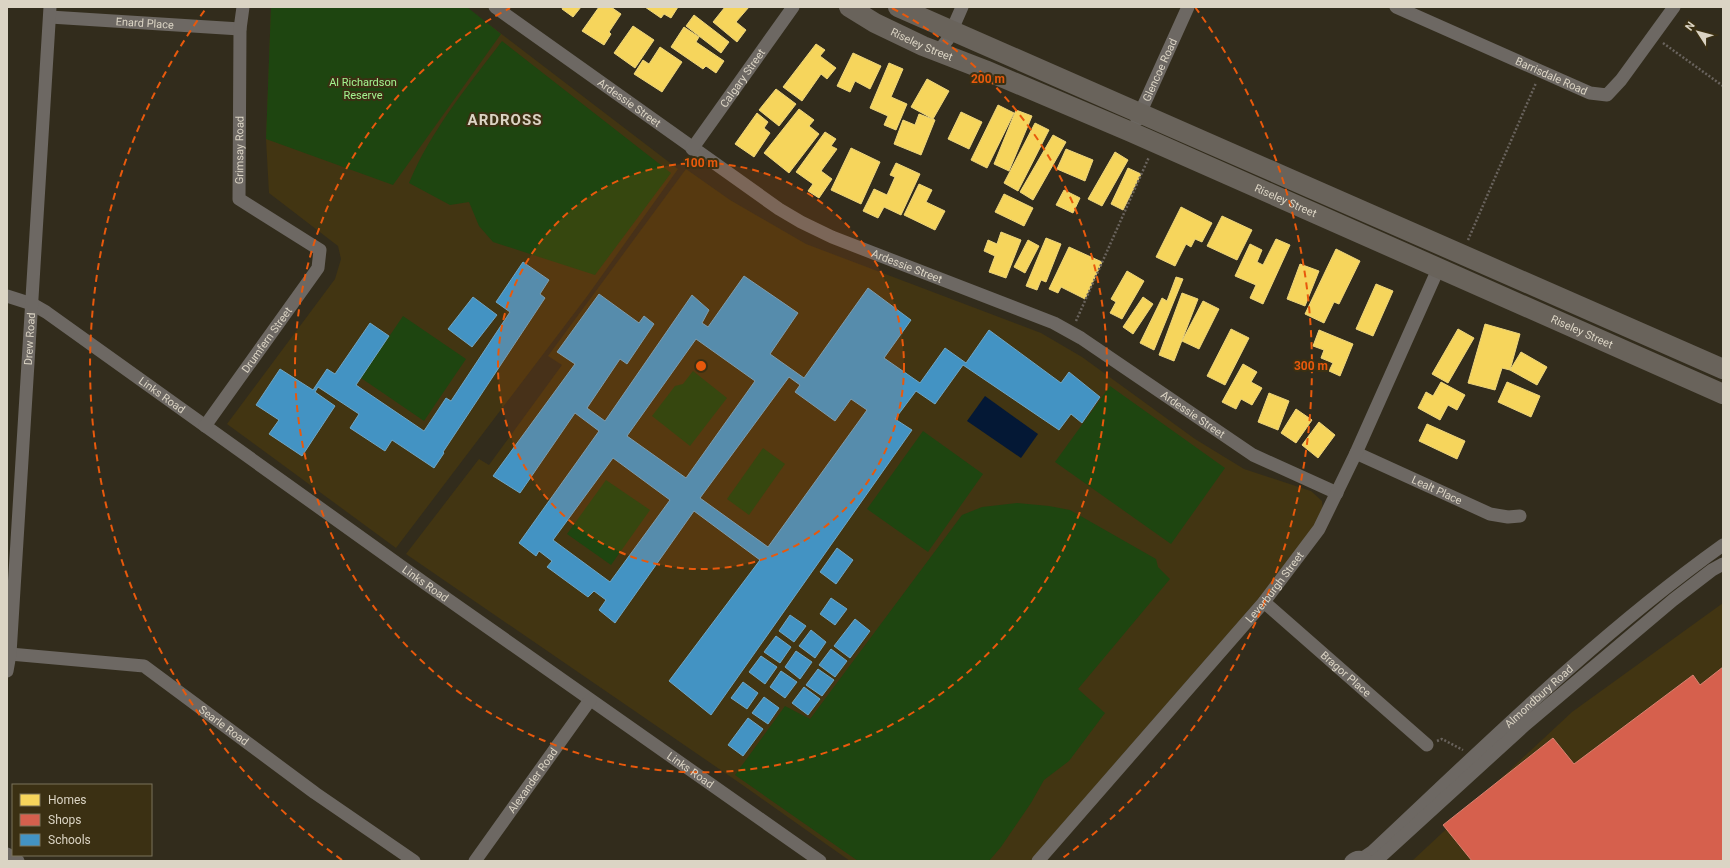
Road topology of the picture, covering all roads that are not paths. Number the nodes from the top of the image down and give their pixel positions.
1 (243, 7) edge
2 (495, 7) edge
3 (793, 7) edge
4 (849, 7) edge
5 (898, 7) edge
6 (962, 7) edge
7 (1188, 7) edge
8 (1396, 7) edge
9 (1674, 7) edge
10 (1416, 11) edge
11 (50, 12) edge
12 (240, 29) junction
13 (951, 31) junction
14 (938, 52) junction
15 (1141, 113) junction
16 (1131, 132) junction
17 (692, 148) junction
18 (320, 250) joint
19 (1439, 267) junction
20 (7, 296) edge
21 (32, 304) junction
22 (1723, 369) edge
23 (1723, 394) edge
24 (205, 426) junction
25 (1356, 453) junction
26 (1337, 493) junction
27 (1520, 516) dead end
28 (1723, 545) edge
29 (1723, 564) edge
30 (1264, 602) junction
31 (10, 654) junction
32 (7, 670) edge
33 (590, 700) junction
34 (1428, 745) road end
35 (7, 854) edge
36 (1360, 860) edge
37 (18, 861) edge
38 (414, 861) edge
39 (476, 861) edge
40 (820, 861) edge
41 (1038, 861) edge
42 (1376, 861) edge

1 - 12 street, Grimsay Road
2 - 17 street, Ardessie Street
3 - 17 street, Calgary Street
4 - 14 highway, Riseley Street
5 - 13 highway, Riseley Street
6 - 13 street
7 - 15 street, Glencoe Road
8 - 10 street, Barrisdale Road
9 - 10 street, Barrisdale Road
11 - 12 street, Enard Place
11 - 21 street, Drew Road
12 - 18 street, Grimsay Road
13 - 14 street
13 - 15 highway, Riseley Street
14 - 16 highway, Riseley Street
15 - 16 street, Glencoe Road
15 - 22 highway, Riseley Street
16 - 19 highway, Riseley Street
17 - 26 street, Ardessie Street
18 - 24 street, Drumfern Street
19 - 23 highway, Riseley Street
19 - 25 street, Leverburgh Street
20 - 21 street, Links Road
21 - 24 street, Links Road
21 - 31 street, Drew Road
24 - 33 street, Links Road
25 - 26 street, Leverburgh Street
25 - 27 street, Lealt Place
26 - 30 street, Leverburgh Street
28 - 36 street, Almondbury Road
29 - 42 street, Almondbury Road
30 - 34 street, Bragor Place
30 - 41 street, Leverburgh Street
31 - 32 street, Drew Road
31 - 38 street, Searle Road
33 - 39 street, Alexander Road
33 - 40 street, Links Road
35 - 37 street

